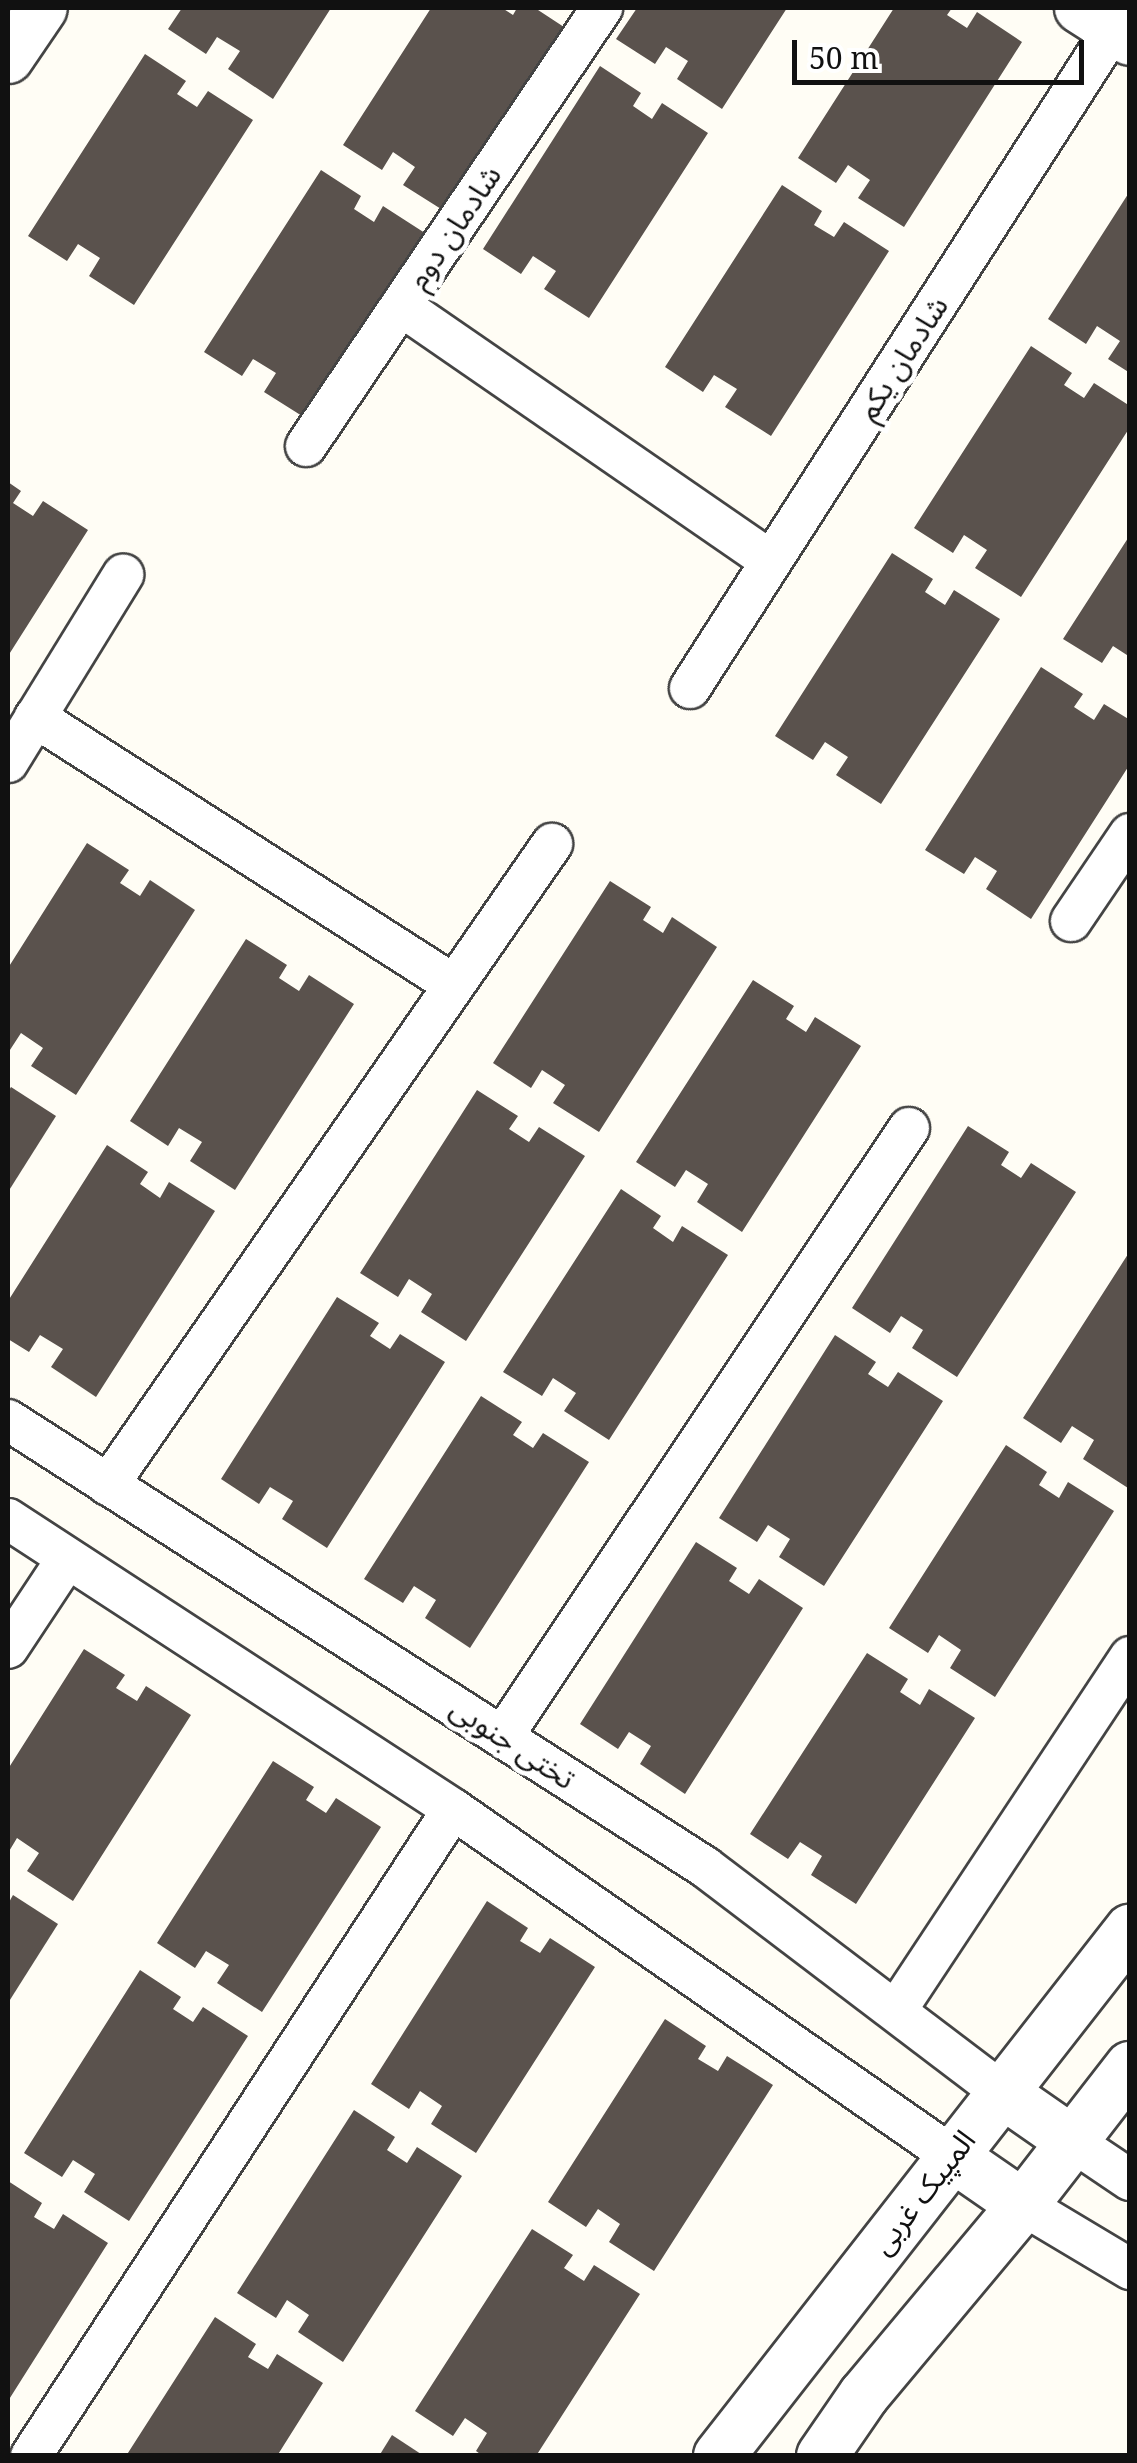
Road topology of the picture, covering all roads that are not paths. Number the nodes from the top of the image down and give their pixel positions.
1 (12, 8) edge
2 (42, 8) edge
3 (602, 8) edge
4 (8, 14) edge
5 (1108, 25) edge
6 (8, 58) edge
7 (401, 306) junction
8 (306, 446) dead end
9 (771, 561) junction
10 (123, 575) dead end
11 (690, 688) dead end
12 (36, 717) junction
13 (8, 762) edge
14 (1130, 834) edge
15 (552, 844) dead end
16 (1071, 921) dead end
17 (454, 985) junction
18 (910, 1128) dead end
19 (8, 1420) edge
20 (108, 1484) junction
21 (8, 1519) edge
22 (67, 1559) junction
23 (8, 1648) edge
24 (1130, 1657) edge
25 (503, 1736) junction
26 (453, 1809) junction
27 (1130, 1930) edge
28 (897, 2010) junction
29 (1130, 2066) edge
30 (1000, 2091) junction
31 (1072, 2141) junction
32 (952, 2156) junction
33 (1130, 2180) edge
34 (1023, 2205) junction
35 (1130, 2269) edge
36 (31, 2456) edge
37 (719, 2456) edge
38 (822, 2456) edge

1 - 4 street
2 - 6 street
3 - 7 street, شادمان دوم
5 - 9 street, شادمان یکم
7 - 8 street, شادمان دوم
7 - 9 street
9 - 11 street, شادمان یکم
10 - 12 street
12 - 13 street
12 - 17 street
14 - 16 street
15 - 17 street
17 - 20 street
18 - 25 street
19 - 20 street, تختی جنوبی
20 - 25 street, تختی جنوبی
21 - 22 street
22 - 23 street
22 - 26 street
24 - 28 street
25 - 28 street, تختی جنوبی
26 - 32 street
26 - 36 street
27 - 30 street, المپیک غربی
28 - 30 street, تختی جنوبی
29 - 31 street
30 - 31 street
30 - 32 street, المپیک غربی
31 - 33 street
31 - 34 street
32 - 34 street
32 - 37 street, المپیک غربی
34 - 35 street
34 - 38 street

